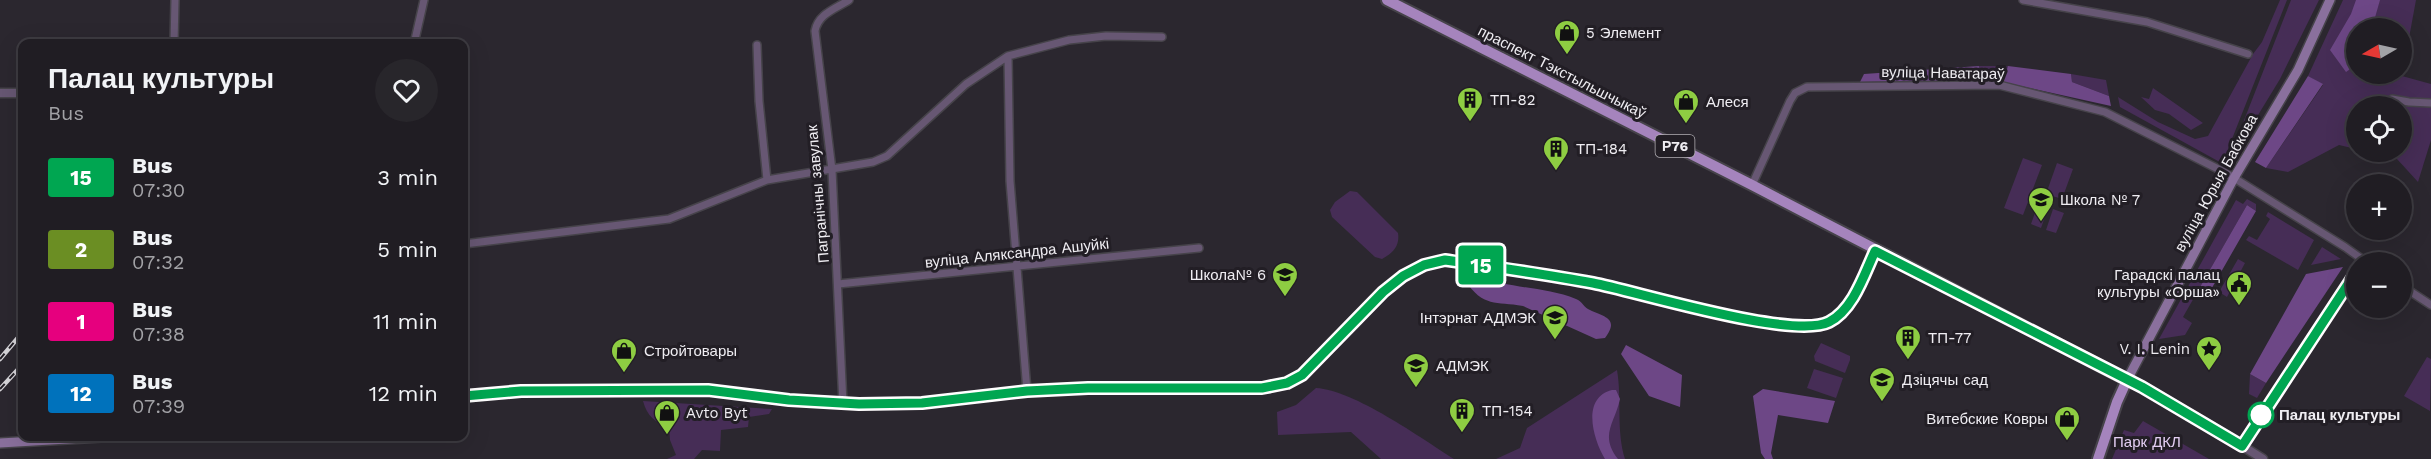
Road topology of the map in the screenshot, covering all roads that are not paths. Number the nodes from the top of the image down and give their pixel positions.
1 (175, 0) edge
2 (424, 0) edge
3 (849, 0) edge
4 (1387, 0) edge
5 (2023, 0) edge
6 (2330, 0) edge
7 (1162, 37) dead end
8 (174, 39) edge
9 (415, 39) edge
10 (757, 45) dead end
11 (2248, 54) dead end
12 (1008, 56) junction
13 (0, 93) edge
14 (18, 93) edge
15 (2412, 102) edge
16 (2431, 103) edge
17 (832, 170) junction
18 (2234, 178) junction
19 (767, 180) junction
20 (1752, 185) junction
21 (468, 244) edge
22 (1199, 248) dead end
23 (1875, 251) junction
24 (2352, 252) edge
25 (1018, 267) junction
26 (838, 284) junction
27 (2346, 287) edge
28 (2412, 293) edge
29 (2431, 305) edge
30 (2127, 380) junction
31 (1027, 391) junction
32 (468, 396) edge
33 (843, 404) junction
34 (34, 441) edge
35 (0, 443) edge
36 (2242, 446) junction
37 (2098, 459) edge
38 (2262, 459) edge

1 - 8 street
2 - 9 street
3 - 17 street, Пагранічны завулак
4 - 20 main road, праспект Тэкстыльшчыкаў / Р76
5 - 11 street
6 - 18 main road, вуліца Юрыя Бабкова
7 - 12 street
10 - 19 street
12 - 17 street
12 - 25 street
13 - 14 street
15 - 16 street
17 - 19 street
17 - 26 street, Пагранічны завулак
18 - 20 street, вуліца Наватараў
18 - 24 street, вуліца Наватараў
18 - 30 main road, вуліца Юрыя Бабкова
19 - 21 street
20 - 23 main road, праспект Тэкстыльшчыкаў / Р76
22 - 25 street, вуліца Аляксандра Ашуйкі
23 - 30 main road, праспект Тэкстыльшчыкаў / Р76
23 - 31 main road
25 - 26 street, вуліца Аляксандра Ашуйкі
25 - 31 street
26 - 33 street, Пагранічны завулак
27 - 36 street
28 - 29 street
30 - 36 street, праспект Тэкстыльшчыкаў
30 - 37 main road
31 - 33 main road
32 - 33 main road
34 - 35 main road
36 - 38 street, праспект Тэкстыльшчыкаў

